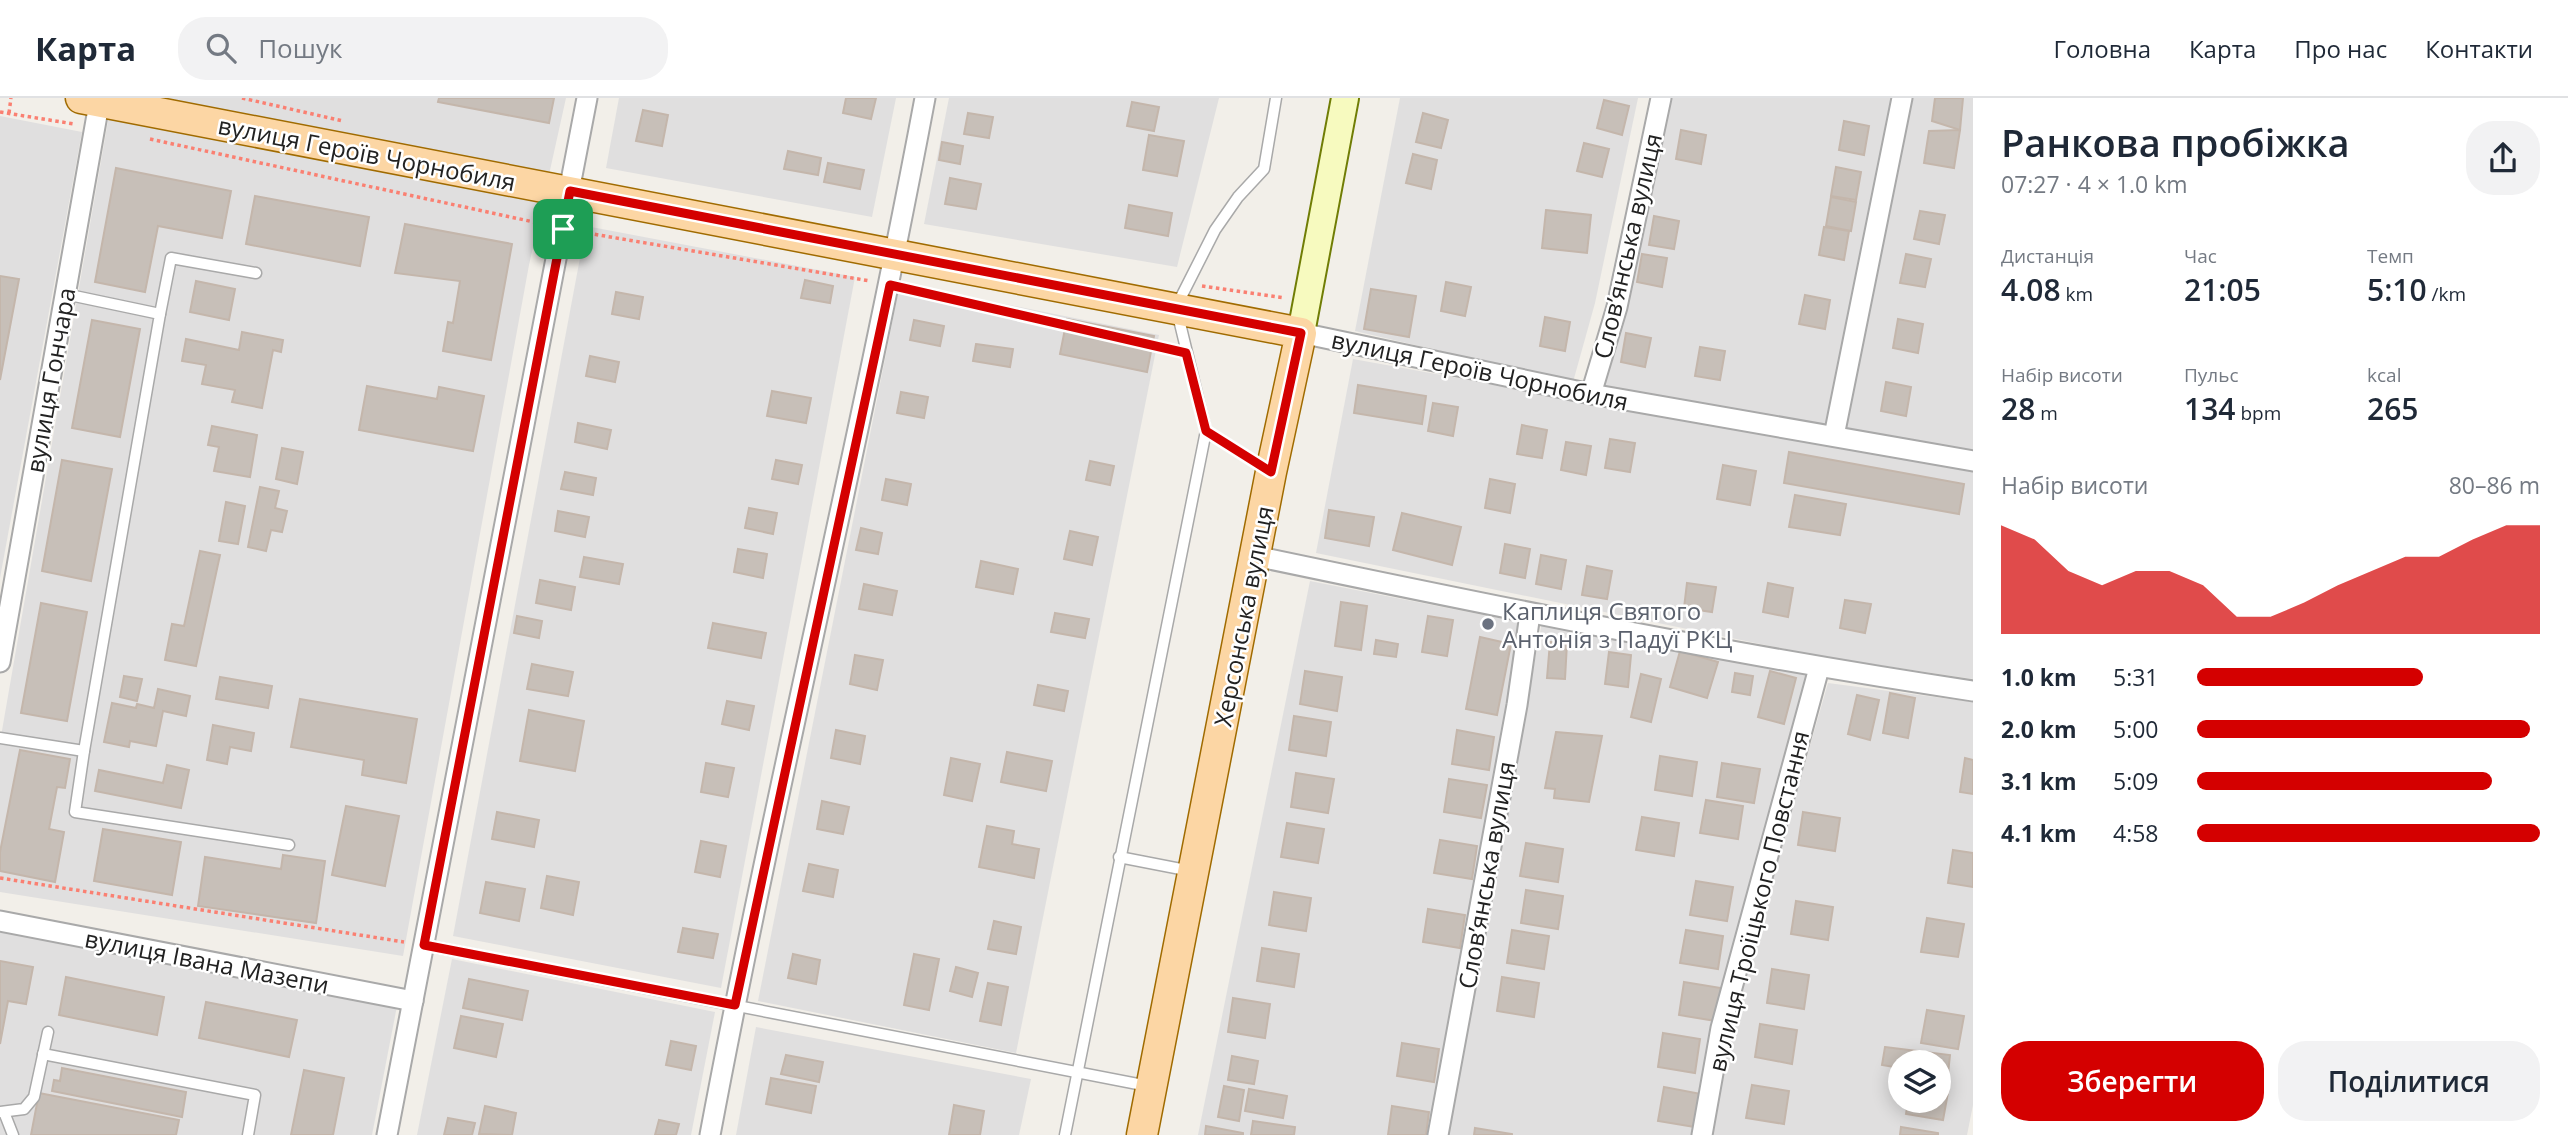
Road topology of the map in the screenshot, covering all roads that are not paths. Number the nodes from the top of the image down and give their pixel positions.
1 (587, 98) edge
2 (925, 98) edge
3 (1276, 98) edge
4 (1345, 98) edge
5 (1661, 98) edge
6 (1902, 98) edge
7 (94, 106) edge
8 (570, 191) junction
9 (895, 253) junction
10 (256, 273) dead end
11 (65, 295) junction
12 (1176, 307) junction
13 (160, 314) junction
14 (1301, 333) junction
15 (1591, 394) junction
16 (1206, 431) junction
17 (1834, 436) junction
18 (1973, 461) edge
19 (1271, 472) junction
20 (1255, 556) junction
21 (1530, 614) junction
22 (0, 662) edge
23 (1819, 668) junction
24 (1973, 691) edge
25 (0, 738) edge
26 (84, 751) junction
27 (289, 845) dead end
28 (1119, 857) junction
29 (1194, 872) junction
30 (0, 922) edge
31 (424, 945) junction
32 (413, 1001) junction
33 (735, 1005) junction
34 (48, 1032) dead end
35 (43, 1054) junction
36 (1076, 1073) junction
37 (1152, 1087) junction
38 (2, 1112) edge
39 (13, 1135) edge
40 (248, 1135) edge
41 (387, 1135) edge
42 (710, 1135) edge
43 (1065, 1135) edge
44 (1142, 1135) edge
45 (1438, 1135) edge
46 (1702, 1135) edge

1 - 8 street
2 - 9 street
3 - 12 lane
4 - 14 main road, Херсонська вулиця
5 - 15 street, Словʼянська вулиця
6 - 17 street
7 - 8 main road, вулиця Героїв Чорнобиля
7 - 11 street, вулиця Гончара
8 - 9 main road, вулиця Героїв Чорнобиля
8 - 31 street
9 - 12 main road, вулиця Героїв Чорнобиля
9 - 33 street
10 - 13 lane
11 - 13 lane
11 - 22 street, вулиця Гончара
12 - 14 main road, вулиця Героїв Чорнобиля
12 - 16 lane
13 - 26 lane
14 - 15 street, вулиця Героїв Чорнобиля
14 - 19 main road, Херсонська вулиця
15 - 17 street, вулиця Героїв Чорнобиля
16 - 19 lane
16 - 28 lane
17 - 18 street, вулиця Героїв Чорнобиля
19 - 20 main road, Херсонська вулиця
20 - 21 street
20 - 29 main road, Херсонська вулиця
21 - 23 street
21 - 45 street, Словʼянська вулиця
23 - 24 street
23 - 46 street, вулиця Троїцького Повстання
25 - 26 lane
26 - 27 lane
28 - 29 lane
28 - 36 lane
29 - 37 main road, Херсонська вулиця
30 - 32 street, вулиця Івана Мазепи
31 - 32 street
31 - 33 lane
32 - 41 street
33 - 36 lane
33 - 42 street
34 - 35 lane
35 - 38 lane
35 - 40 lane
36 - 37 lane
36 - 43 lane
37 - 44 main road, Херсонська вулиця
38 - 39 lane

